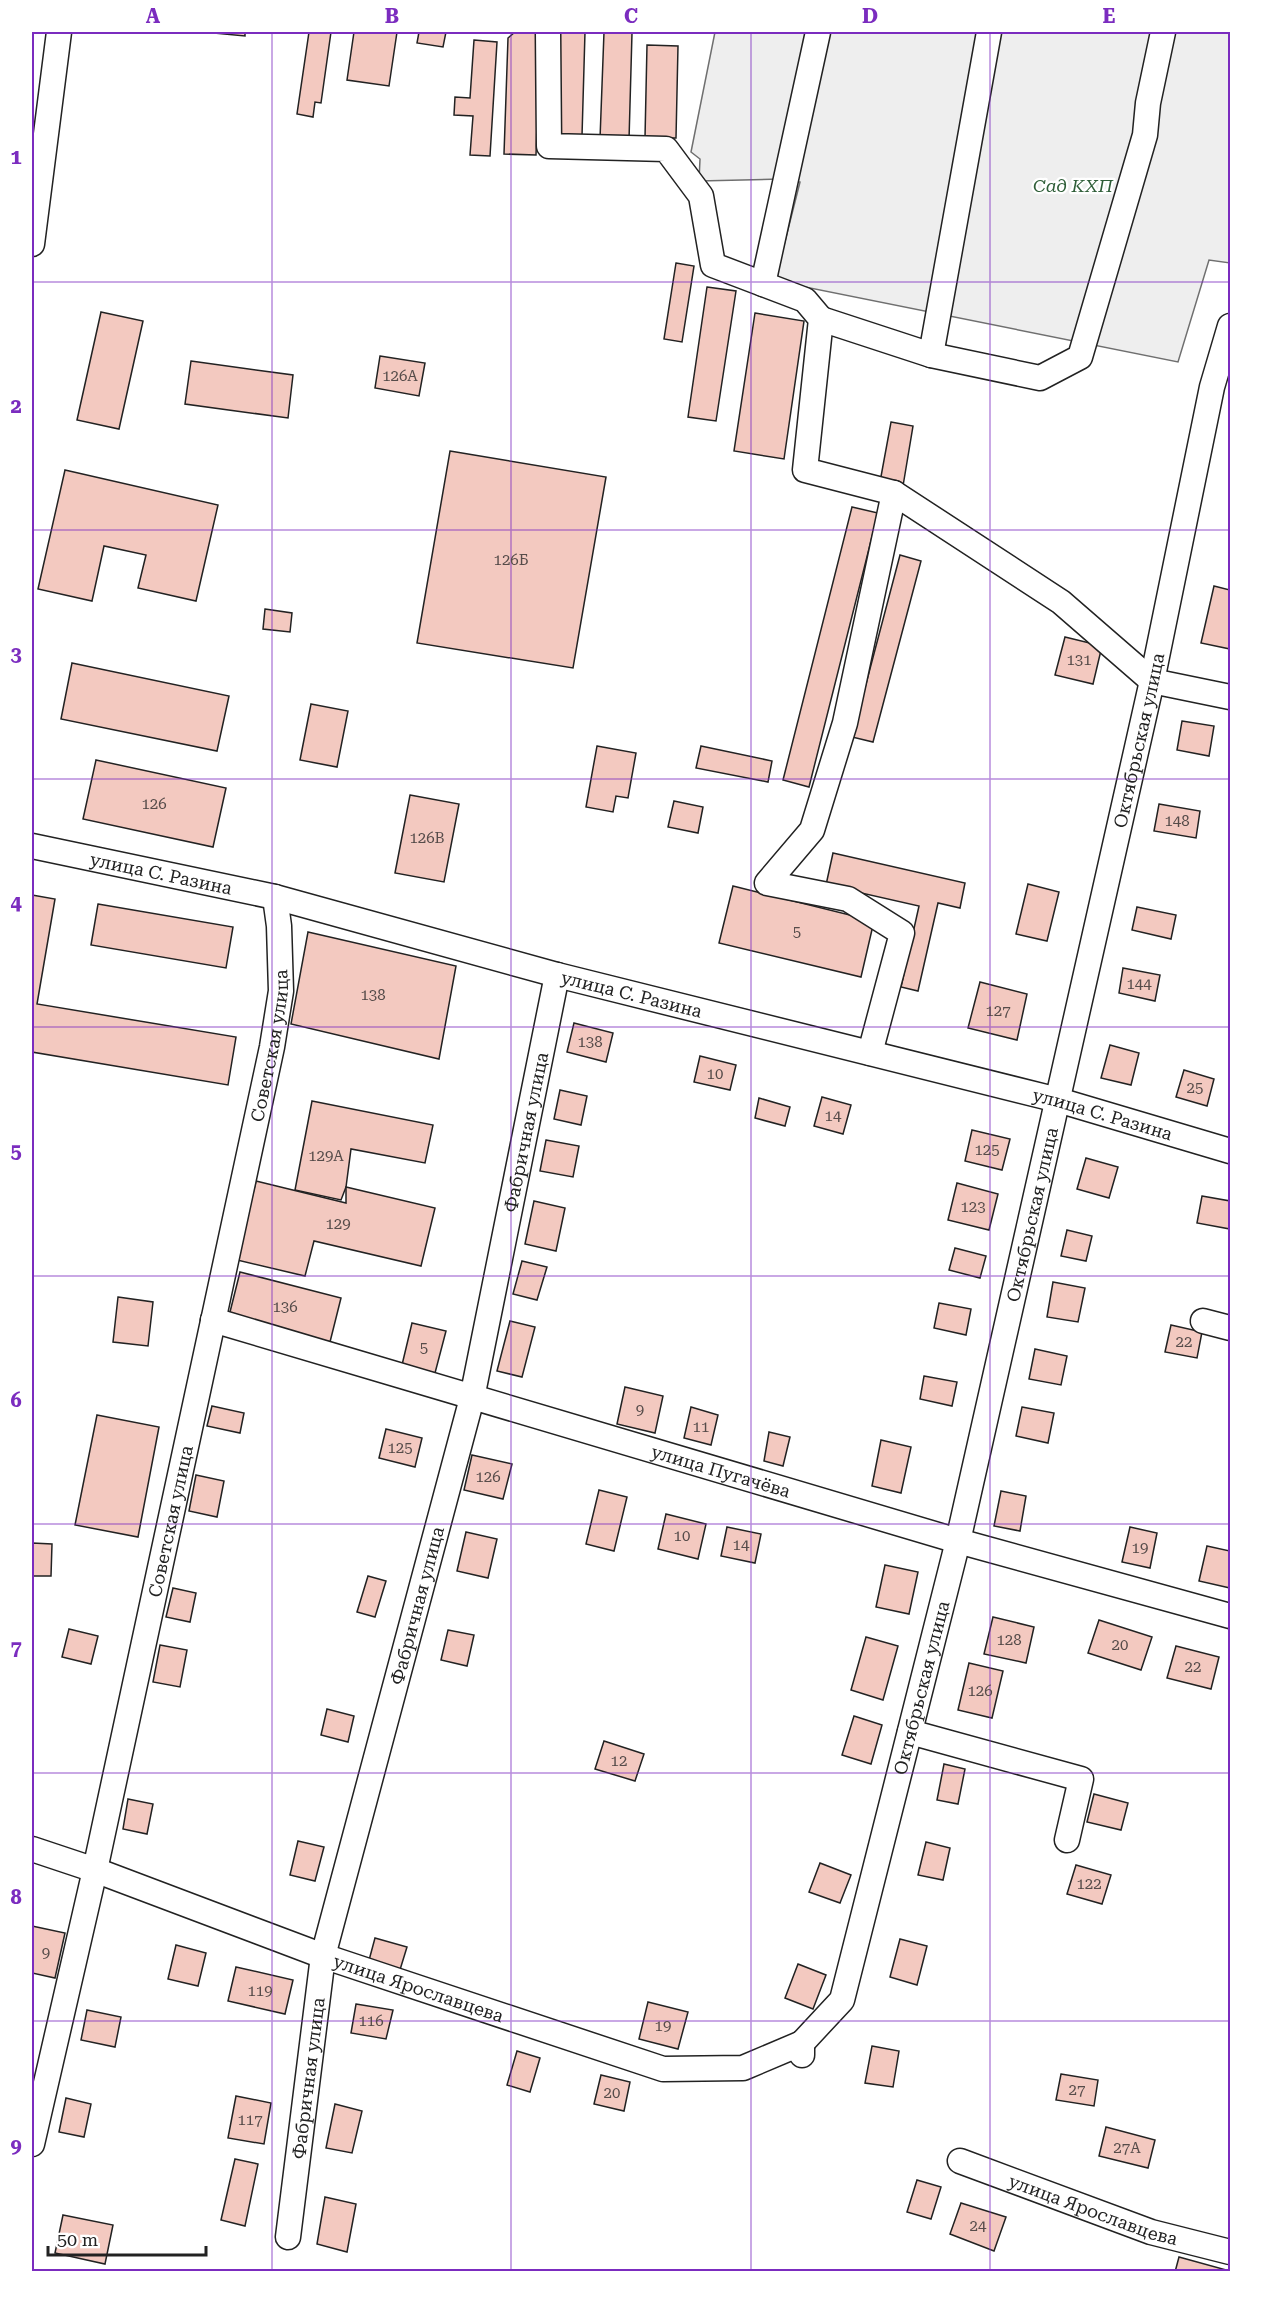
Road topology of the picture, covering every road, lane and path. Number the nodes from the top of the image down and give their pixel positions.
1 (58, 32) edge
2 (548, 32) edge
3 (818, 32) edge
4 (989, 32) edge
5 (1163, 32) edge
6 (32, 244) edge
7 (763, 284) junction
8 (821, 319) junction
9 (1230, 326) edge
10 (931, 355) junction
11 (894, 493) junction
12 (1152, 681) junction
13 (1230, 697) edge
14 (32, 846) edge
15 (274, 897) junction
16 (557, 975) junction
17 (870, 1053) junction
18 (1058, 1100) junction
19 (1230, 1151) edge
20 (213, 1320) junction
21 (1203, 1321) dead end
22 (1230, 1328) edge
23 (472, 1398) junction
24 (958, 1541) junction
25 (1230, 1616) edge
26 (910, 1732) junction
27 (1067, 1840) dead end
28 (32, 1849) edge
29 (95, 1870) junction
30 (323, 1956) junction
31 (802, 2049) joint
32 (32, 2144) edge
33 (960, 2161) dead end
34 (288, 2237) dead end
35 (1230, 2252) edge

1 - 6 street
2 - 7 street
3 - 7 street
4 - 10 street
5 - 10 street
7 - 8 street
8 - 10 street
8 - 11 street
9 - 12 street, Октябрьская улица
11 - 12 street
11 - 17 street
12 - 13 street
12 - 18 street, Октябрьская улица
14 - 15 street, улица С. Разина
15 - 16 street, улица С. Разина
15 - 20 street, Советская улица
16 - 17 street, улица С. Разина
16 - 23 street, Фабричная улица
17 - 18 street, улица С. Разина
18 - 19 street, улица С. Разина
18 - 24 street, Октябрьская улица
20 - 23 street, улица Пугачёва
20 - 29 street, Советская улица
21 - 22 street
23 - 24 street, улица Пугачёва
23 - 30 street, Фабричная улица
24 - 25 street, улица Пугачёва
24 - 26 street, Октябрьская улица
26 - 27 street
26 - 31 street, Октябрьская улица
28 - 29 street, улица Ярославцева
29 - 30 street, улица Ярославцева
29 - 32 street, Советская улица
30 - 31 street, улица Ярославцева
30 - 34 street, Фабричная улица
33 - 35 street, улица Ярославцева

